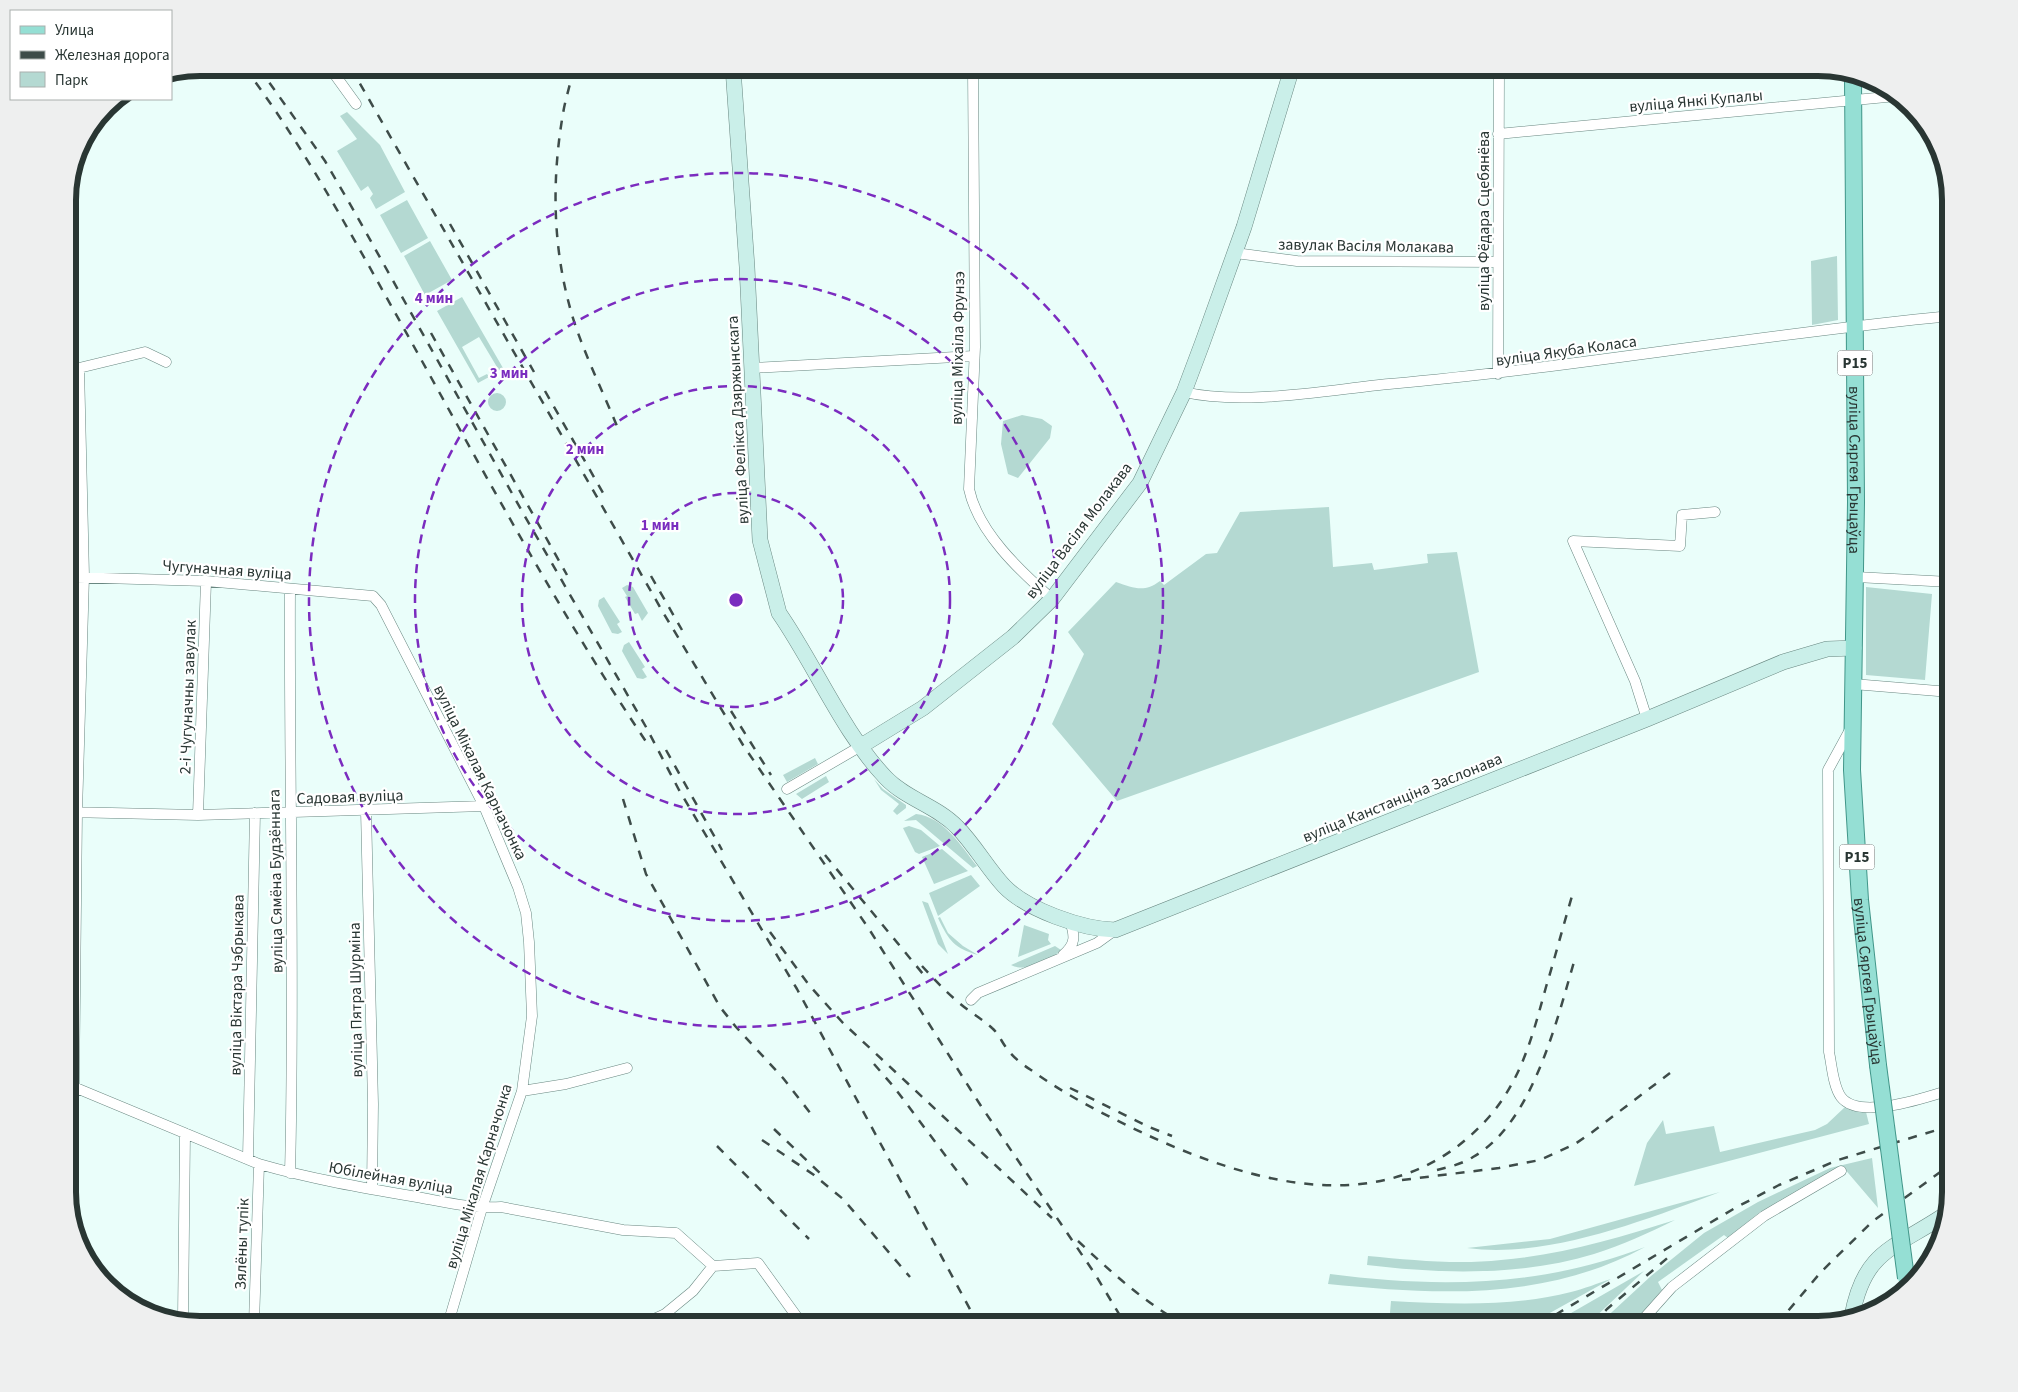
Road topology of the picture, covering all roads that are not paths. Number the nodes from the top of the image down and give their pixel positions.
1 (1289, 76) edge
2 (1499, 76) edge
3 (336, 77) edge
4 (734, 77) edge
5 (973, 77) edge
6 (1853, 81) edge
7 (1887, 97) edge
8 (1853, 100) junction
9 (356, 104) dead end
10 (1498, 134) junction
11 (1235, 253) junction
12 (1497, 262) junction
13 (1942, 317) edge
14 (1855, 325) junction
15 (974, 356) junction
16 (166, 362) dead end
17 (751, 368) junction
18 (1498, 374) junction
19 (1184, 392) junction
20 (1715, 512) dead end
21 (77, 576) edge
22 (84, 576) junction
23 (1856, 577) junction
24 (206, 581) junction
25 (1942, 582) edge
26 (290, 589) junction
27 (368, 595) joint
28 (1052, 600) junction
29 (1854, 648) junction
30 (1853, 684) junction
31 (1942, 691) edge
32 (77, 714) edge
33 (1647, 719) junction
34 (1851, 727) junction
35 (861, 746) junction
36 (787, 789) dead end
37 (484, 806) junction
38 (366, 811) junction
39 (77, 812) edge
40 (255, 813) junction
41 (289, 813) junction
42 (198, 815) junction
43 (1070, 921) junction
44 (1115, 930) junction
45 (1060, 957) junction
46 (971, 1000) dead end
47 (627, 1068) dead end
48 (77, 1087) edge
49 (522, 1091) junction
50 (1942, 1092) edge
51 (185, 1132) junction
52 (248, 1158) junction
53 (259, 1164) junction
54 (1841, 1171) dead end
55 (290, 1173) junction
56 (372, 1190) junction
57 (482, 1208) junction
58 (1939, 1219) edge
59 (713, 1266) junction
60 (1907, 1278) edge
61 (1853, 1310) edge
62 (182, 1315) edge
63 (254, 1316) edge
64 (450, 1316) edge
65 (669, 1316) edge
66 (797, 1316) edge
67 (1646, 1316) edge

1 - 11 street, вуліца Васіля Молакава
2 - 10 street, вуліца Фёдара Сцебянёва
3 - 9 street
4 - 17 street, вуліца Фелікса Дзяржынскага
5 - 15 street, вуліца Міхаіла Фрунзэ
6 - 8 main road, вуліца Сяргея Грыцаўца / Р15
7 - 8 street, вуліца Янкі Купалы
8 - 10 street, вуліца Янкі Купалы
8 - 14 main road, вуліца Сяргея Грыцаўца / Р15
10 - 12 street, вуліца Фёдара Сцебянёва
11 - 12 street, завулак Васіля Молакава
11 - 19 street, вуліца Васіля Молакава
12 - 18 street, вуліца Фёдара Сцебянёва
13 - 14 street, вуліца Якуба Коласа
14 - 18 street, вуліца Якуба Коласа
14 - 23 main road, вуліца Сяргея Грыцаўца / Р15
15 - 17 street
15 - 28 street, вуліца Міхаіла Фрунзэ
16 - 22 street
17 - 35 street, вуліца Фелікса Дзяржынскага
18 - 19 street, вуліца Якуба Коласа
19 - 28 street, вуліца Васіля Молакава
20 - 33 street
21 - 22 street, Чугуначная вуліца
22 - 24 street, Чугуначная вуліца
22 - 32 street
23 - 25 street
23 - 29 main road, вуліца Сяргея Грыцаўца / Р15
24 - 26 street, Чугуначная вуліца
24 - 42 street, 2-і Чугуначны завулак
26 - 27 street, Чугуначная вуліца
26 - 41 street, вуліца Сямёна Будзённага
27 - 37 street, вуліца Мікалая Карначонка
28 - 35 street, вуліца Васіля Молакава
29 - 30 main road, вуліца Сяргея Грыцаўца / Р15
29 - 33 street, вуліца Канстанціна Заслонава
30 - 31 street
30 - 34 main road, вуліца Сяргея Грыцаўца / Р15
33 - 44 street, вуліца Канстанціна Заслонава
34 - 50 street
34 - 60 main road, вуліца Сяргея Грыцаўца / Р15, bridge
35 - 36 street, вуліца Васіля Молакава
35 - 43 street, вуліца Фелікса Дзяржынскага
37 - 38 street, Садовая вуліца
37 - 49 street, вуліца Мікалая Карначонка
38 - 41 street, Садовая вуліца
38 - 56 street, вуліца Пятра Шурміна
39 - 42 street, Садовая вуліца
40 - 41 street, Садовая вуліца
40 - 42 street, Садовая вуліца
40 - 52 street, вуліца Віктара Чэбрыкава
41 - 55 street, вуліца Сямёна Будзённага
43 - 44 street, вуліца Фелікса Дзяржынскага
43 - 45 street
44 - 45 street, вуліца Канстанціна Заслонава
45 - 46 street, вуліца Канстанціна Заслонава
47 - 49 street
48 - 51 street, Юбілейная вуліца
49 - 57 street, вуліца Мікалая Карначонка
51 - 52 street, Юбілейная вуліца
51 - 62 street
52 - 53 street, Юбілейная вуліца
53 - 55 street, Юбілейная вуліца
53 - 63 street, Зялёны тупік
54 - 67 street
55 - 56 street, Юбілейная вуліца
56 - 57 street, Юбілейная вуліца
57 - 59 street, Юбілейная вуліца
57 - 64 street, вуліца Мікалая Карначонка
58 - 61 street
59 - 65 street
59 - 66 street

